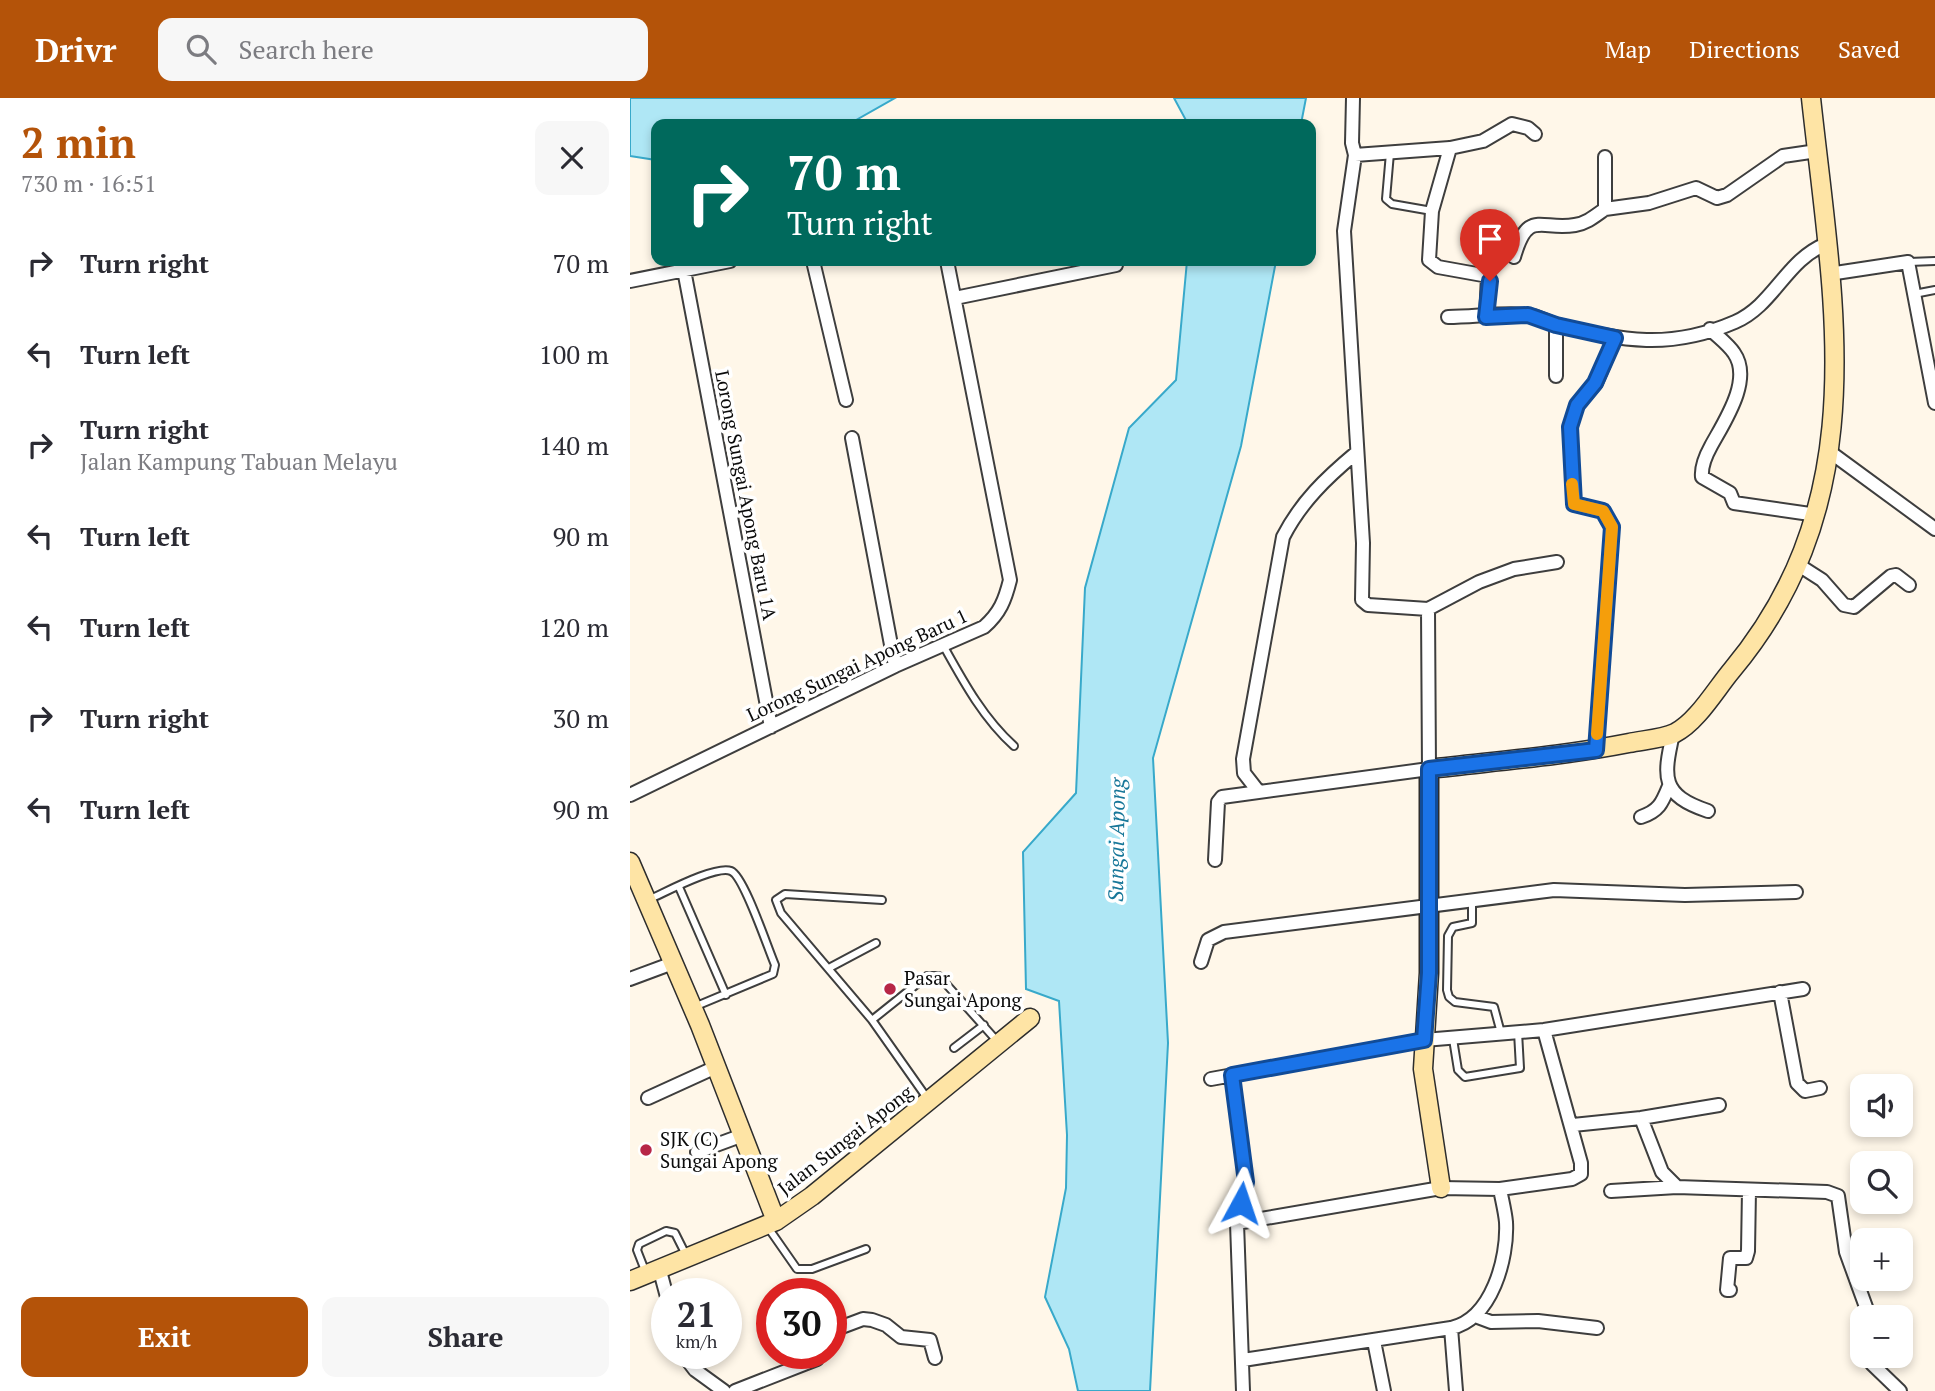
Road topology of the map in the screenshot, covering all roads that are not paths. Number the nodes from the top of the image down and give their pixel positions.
1 (1353, 98) edge
2 (1811, 98) edge
3 (1535, 134) dead end
4 (1450, 148) junction
5 (1817, 151) junction
6 (1390, 152) junction
7 (1355, 155) junction
8 (1605, 157) dead end
9 (1605, 209) junction
10 (1433, 211) junction
11 (1826, 244) junction
12 (1514, 257) dead end
13 (1935, 261) edge
14 (1908, 262) junction
15 (704, 266) edge
16 (814, 266) edge
17 (948, 266) edge
18 (1096, 266) edge
19 (1076, 267) edge
20 (684, 270) junction
21 (1829, 274) junction
22 (630, 281) edge
23 (1935, 290) edge
24 (1914, 294) junction
25 (955, 298) junction
26 (1448, 317) dead end
27 (1486, 317) junction
28 (1556, 325) junction
29 (1710, 329) junction
30 (1615, 338) junction
31 (1556, 376) dead end
32 (846, 400) dead end
33 (1935, 403) edge
34 (852, 438) dead end
35 (1830, 452) junction
36 (1356, 453) junction
37 (1817, 515) junction
38 (1935, 529) edge
39 (1557, 562) dead end
40 (1797, 564) junction
41 (1909, 585) dead end
42 (1429, 609) junction
43 (943, 645) junction
44 (895, 666) junction
45 (771, 727) junction
46 (1673, 734) junction
47 (1014, 746) dead end
48 (1596, 750) junction
49 (1429, 769) junction
50 (1669, 786) junction
51 (1258, 791) junction
52 (630, 794) edge
53 (1708, 811) dead end
54 (1640, 817) dead end
55 (1215, 860) dead end
56 (630, 862) edge
57 (679, 887) junction
58 (639, 892) edge
59 (1796, 892) dead end
60 (882, 900) dead end
61 (1472, 900) junction
62 (1427, 905) junction
63 (876, 943) dead end
64 (1201, 962) dead end
65 (673, 963) junction
66 (829, 968) junction
67 (1437, 972) junction
68 (630, 979) edge
69 (1803, 989) dead end
70 (1780, 992) junction
71 (726, 995) junction
72 (693, 1008) junction
73 (1030, 1018) dead end
74 (872, 1020) junction
75 (984, 1025) junction
76 (1544, 1030) junction
77 (1518, 1032) junction
78 (1501, 1035) junction
79 (1453, 1039) junction
80 (1424, 1040) junction
81 (999, 1044) junction
82 (954, 1048) dead end
83 (716, 1067) junction
84 (1232, 1075) junction
85 (1211, 1079) dead end
86 (1820, 1088) dead end
87 (648, 1098) dead end
88 (929, 1100) junction
89 (1719, 1105) dead end
90 (1641, 1118) junction
91 (1573, 1125) junction
92 (743, 1135) junction
93 (697, 1152) dead end
94 (1678, 1187) junction
95 (1441, 1188) junction
96 (1500, 1189) junction
97 (1749, 1190) junction
98 (1611, 1191) dead end
99 (771, 1223) junction
100 (1237, 1223) junction
101 (866, 1249) dead end
102 (688, 1259) junction
103 (646, 1276) edge
104 (1730, 1290) dead end
105 (1864, 1305) edge
106 (1475, 1316) junction
107 (847, 1325) edge
108 (1451, 1328) junction
109 (1597, 1328) dead end
110 (1374, 1341) junction
111 (935, 1358) dead end
112 (1243, 1360) junction
113 (1876, 1368) edge
114 (694, 1369) edge
115 (791, 1369) edge
116 (724, 1391) edge
117 (735, 1391) edge
118 (1243, 1391) edge
119 (1384, 1391) edge
120 (1456, 1391) edge
121 (1900, 1391) edge

1 - 7 street
2 - 5 street
3 - 4 street
4 - 6 street
4 - 10 street
5 - 9 street
5 - 11 street
6 - 7 street
6 - 10 lane
7 - 36 street
8 - 9 street
9 - 12 street
10 - 27 street
11 - 21 street
11 - 29 street
13 - 14 lane
14 - 21 street
14 - 24 street
15 - 20 street
16 - 32 street
17 - 25 street, Lorong Sungai Apong Baru 1
18 - 19 street
19 - 25 street
20 - 22 street
20 - 45 street, Lorong Sungai Apong Baru 1A
21 - 35 street
23 - 24 lane
24 - 33 street
25 - 43 street, Lorong Sungai Apong Baru 1
26 - 27 street
27 - 28 street
28 - 30 street
28 - 31 street
29 - 30 street
29 - 37 street
30 - 48 street
34 - 44 street
35 - 37 street
35 - 38 street
36 - 42 street
36 - 51 street
37 - 40 street
39 - 42 street
40 - 41 street
40 - 46 street
42 - 49 street
43 - 44 street, Lorong Sungai Apong Baru 1
43 - 47 lane
44 - 45 street, Lorong Sungai Apong Baru 1
45 - 52 street, Lorong Sungai Apong Baru 1
46 - 48 street
46 - 50 street
48 - 49 street
49 - 51 street
49 - 62 street
50 - 53 street
50 - 54 street
51 - 55 street
56 - 58 street
57 - 58 lane
57 - 71 lane
57 - 71 lane
58 - 65 street
59 - 61 street
60 - 66 lane
61 - 62 street
61 - 67 lane
62 - 64 street
62 - 67 street
63 - 66 lane
65 - 68 street
65 - 72 street
66 - 74 lane
67 - 78 lane
67 - 80 street
69 - 70 street
70 - 76 street
70 - 86 street
71 - 72 lane
72 - 83 street
73 - 81 street, Jalan Sungai Apong
74 - 75 lane
74 - 88 lane
75 - 81 lane
75 - 82 lane
76 - 77 street
76 - 91 street
77 - 78 street
77 - 79 lane
78 - 79 street
79 - 80 street
80 - 84 street
80 - 95 street
81 - 88 street, Jalan Sungai Apong
83 - 87 street
83 - 92 street
84 - 85 street
84 - 100 street
88 - 99 street, Jalan Sungai Apong
89 - 90 street
90 - 91 street
90 - 94 street
91 - 96 street
92 - 93 street
92 - 99 street
94 - 97 street
94 - 98 street
95 - 96 street
95 - 100 street
96 - 106 street
97 - 104 street
97 - 105 street
99 - 101 lane
99 - 102 street, Jalan Sungai Apong
100 - 112 street
102 - 103 street, Jalan Sungai Apong
102 - 103 lane
106 - 108 street
106 - 109 street
107 - 111 street
108 - 110 street
108 - 120 street
110 - 112 street
110 - 119 street
112 - 118 street
113 - 121 street
114 - 116 street
115 - 117 street

